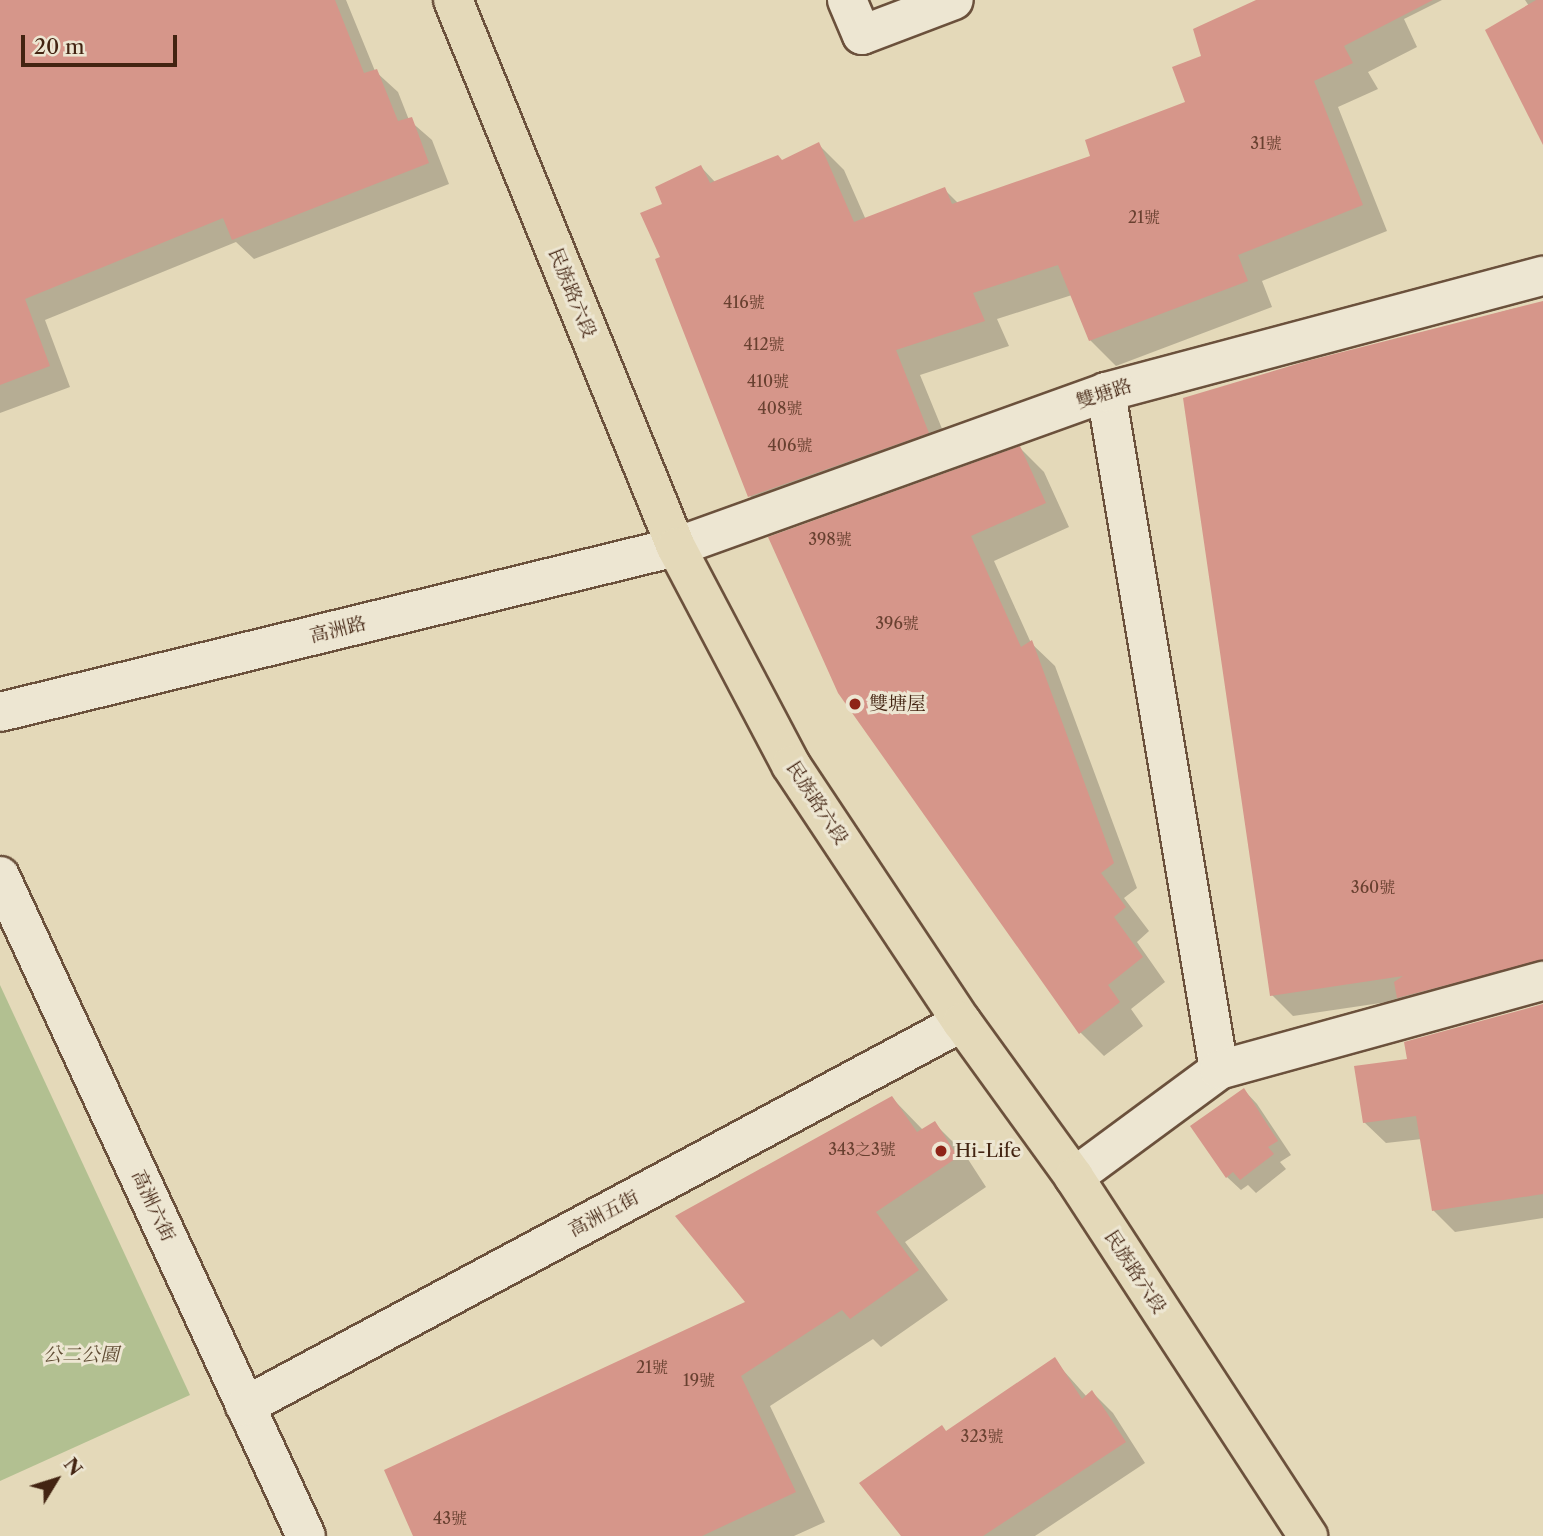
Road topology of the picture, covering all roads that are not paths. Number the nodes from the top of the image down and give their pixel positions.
1 (453, 0) edge
2 (847, 0) edge
3 (954, 0) edge
4 (1543, 276) edge
5 (1106, 392) junction
6 (676, 547) junction
7 (0, 712) edge
8 (0, 876) edge
9 (1543, 981) edge
10 (962, 1022) junction
11 (1219, 1070) junction
12 (1074, 1177) junction
13 (246, 1406) junction
14 (306, 1536) edge
15 (1308, 1536) edge

1 - 6 main road, 民族路六段
2 - 3 street
4 - 5 street, 雙塘路
5 - 6 street, 雙塘路
5 - 11 street
6 - 7 street, 高洲路
6 - 10 main road, 民族路六段
8 - 13 street, 高洲六街
9 - 11 street
10 - 12 main road, 民族路六段
10 - 13 street, 高洲五街
11 - 12 street
12 - 15 main road, 民族路六段
13 - 14 street, 高洲六街

